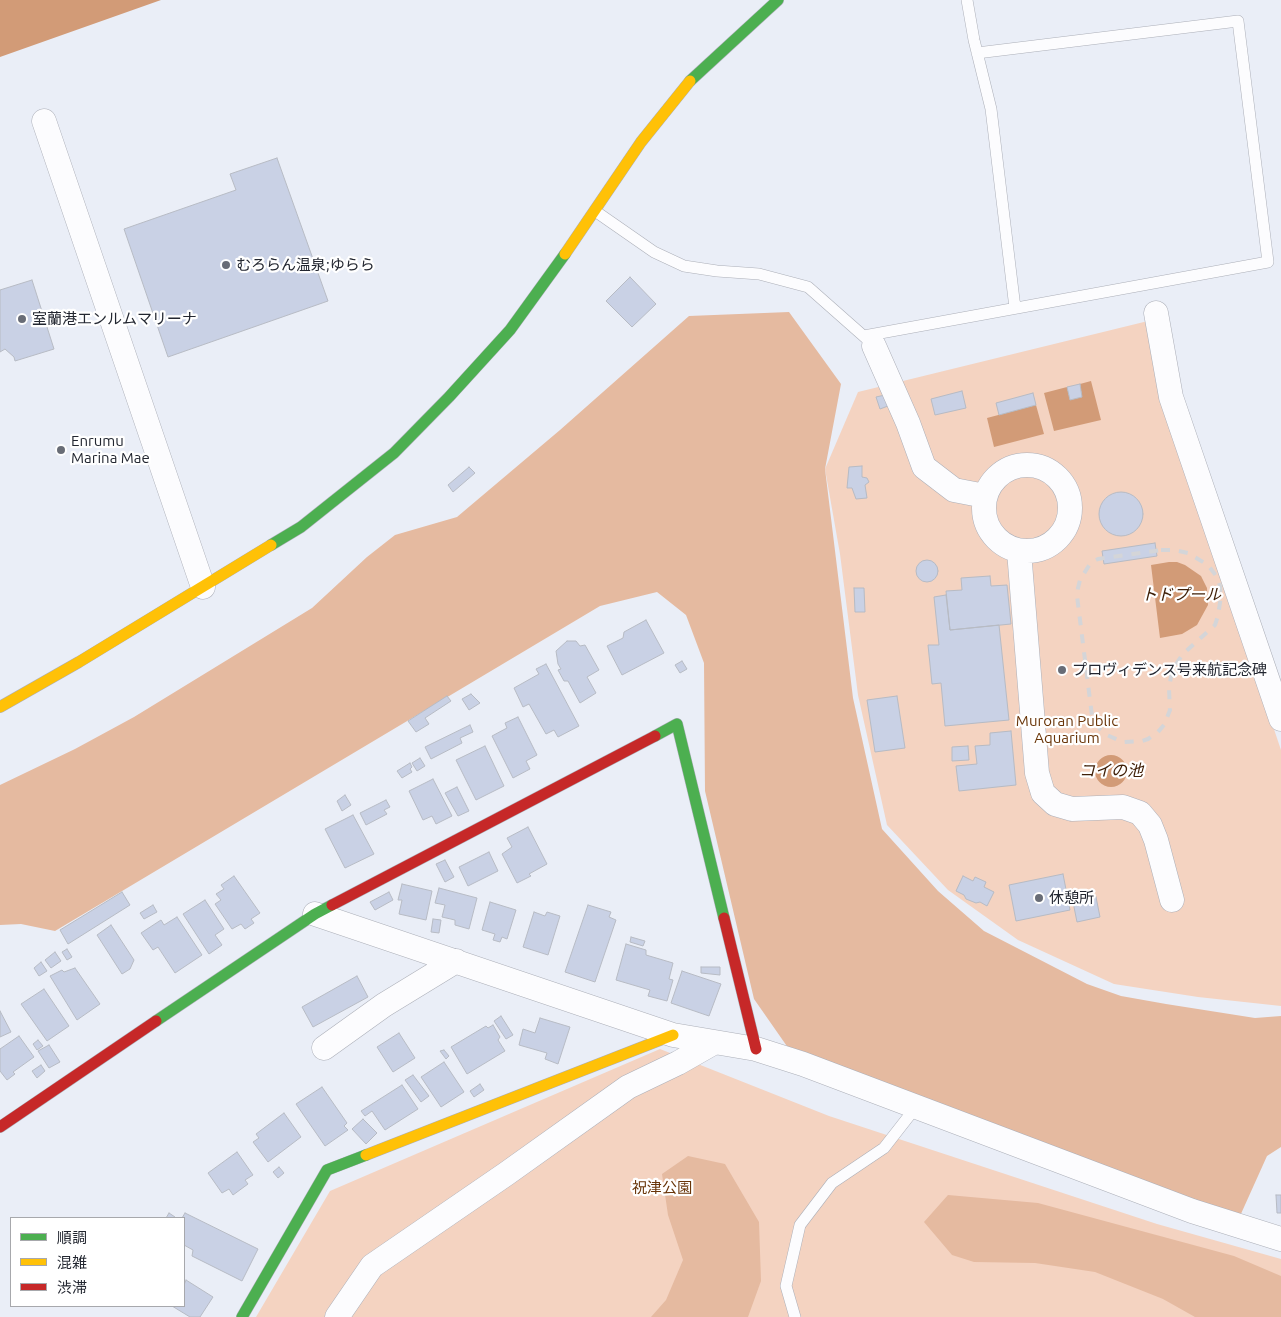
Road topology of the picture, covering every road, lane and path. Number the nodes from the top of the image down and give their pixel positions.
1 (778, 0) edge
2 (967, 0) edge
3 (977, 53) junction
4 (44, 121) dead end
5 (595, 211) junction
6 (1015, 308) junction
7 (1156, 314) dead end
8 (869, 341) junction
9 (985, 496) junction
10 (1018, 551) junction
11 (204, 587) junction
12 (0, 707) edge
13 (1281, 719) edge
14 (1172, 900) dead end
15 (315, 914) junction
16 (456, 961) junction
17 (673, 1034) junction
18 (715, 1042) junction
19 (324, 1048) dead end
20 (756, 1049) junction
21 (916, 1107) junction
22 (0, 1127) edge
23 (1281, 1239) edge
24 (242, 1317) edge
25 (337, 1317) edge
26 (795, 1317) edge

1 - 5 street
2 - 3 lane
3 - 6 lane
3 - 6 lane
4 - 11 street
5 - 8 lane
5 - 11 street
6 - 8 lane
7 - 13 street
8 - 9 street
9 - 10 street
9 - 10 street
10 - 14 street
11 - 12 street
15 - 16 street
15 - 20 street
15 - 22 street
16 - 17 street
16 - 19 street
17 - 18 street
17 - 24 street
18 - 20 street
18 - 25 street
20 - 21 street
21 - 23 street
21 - 26 lane

